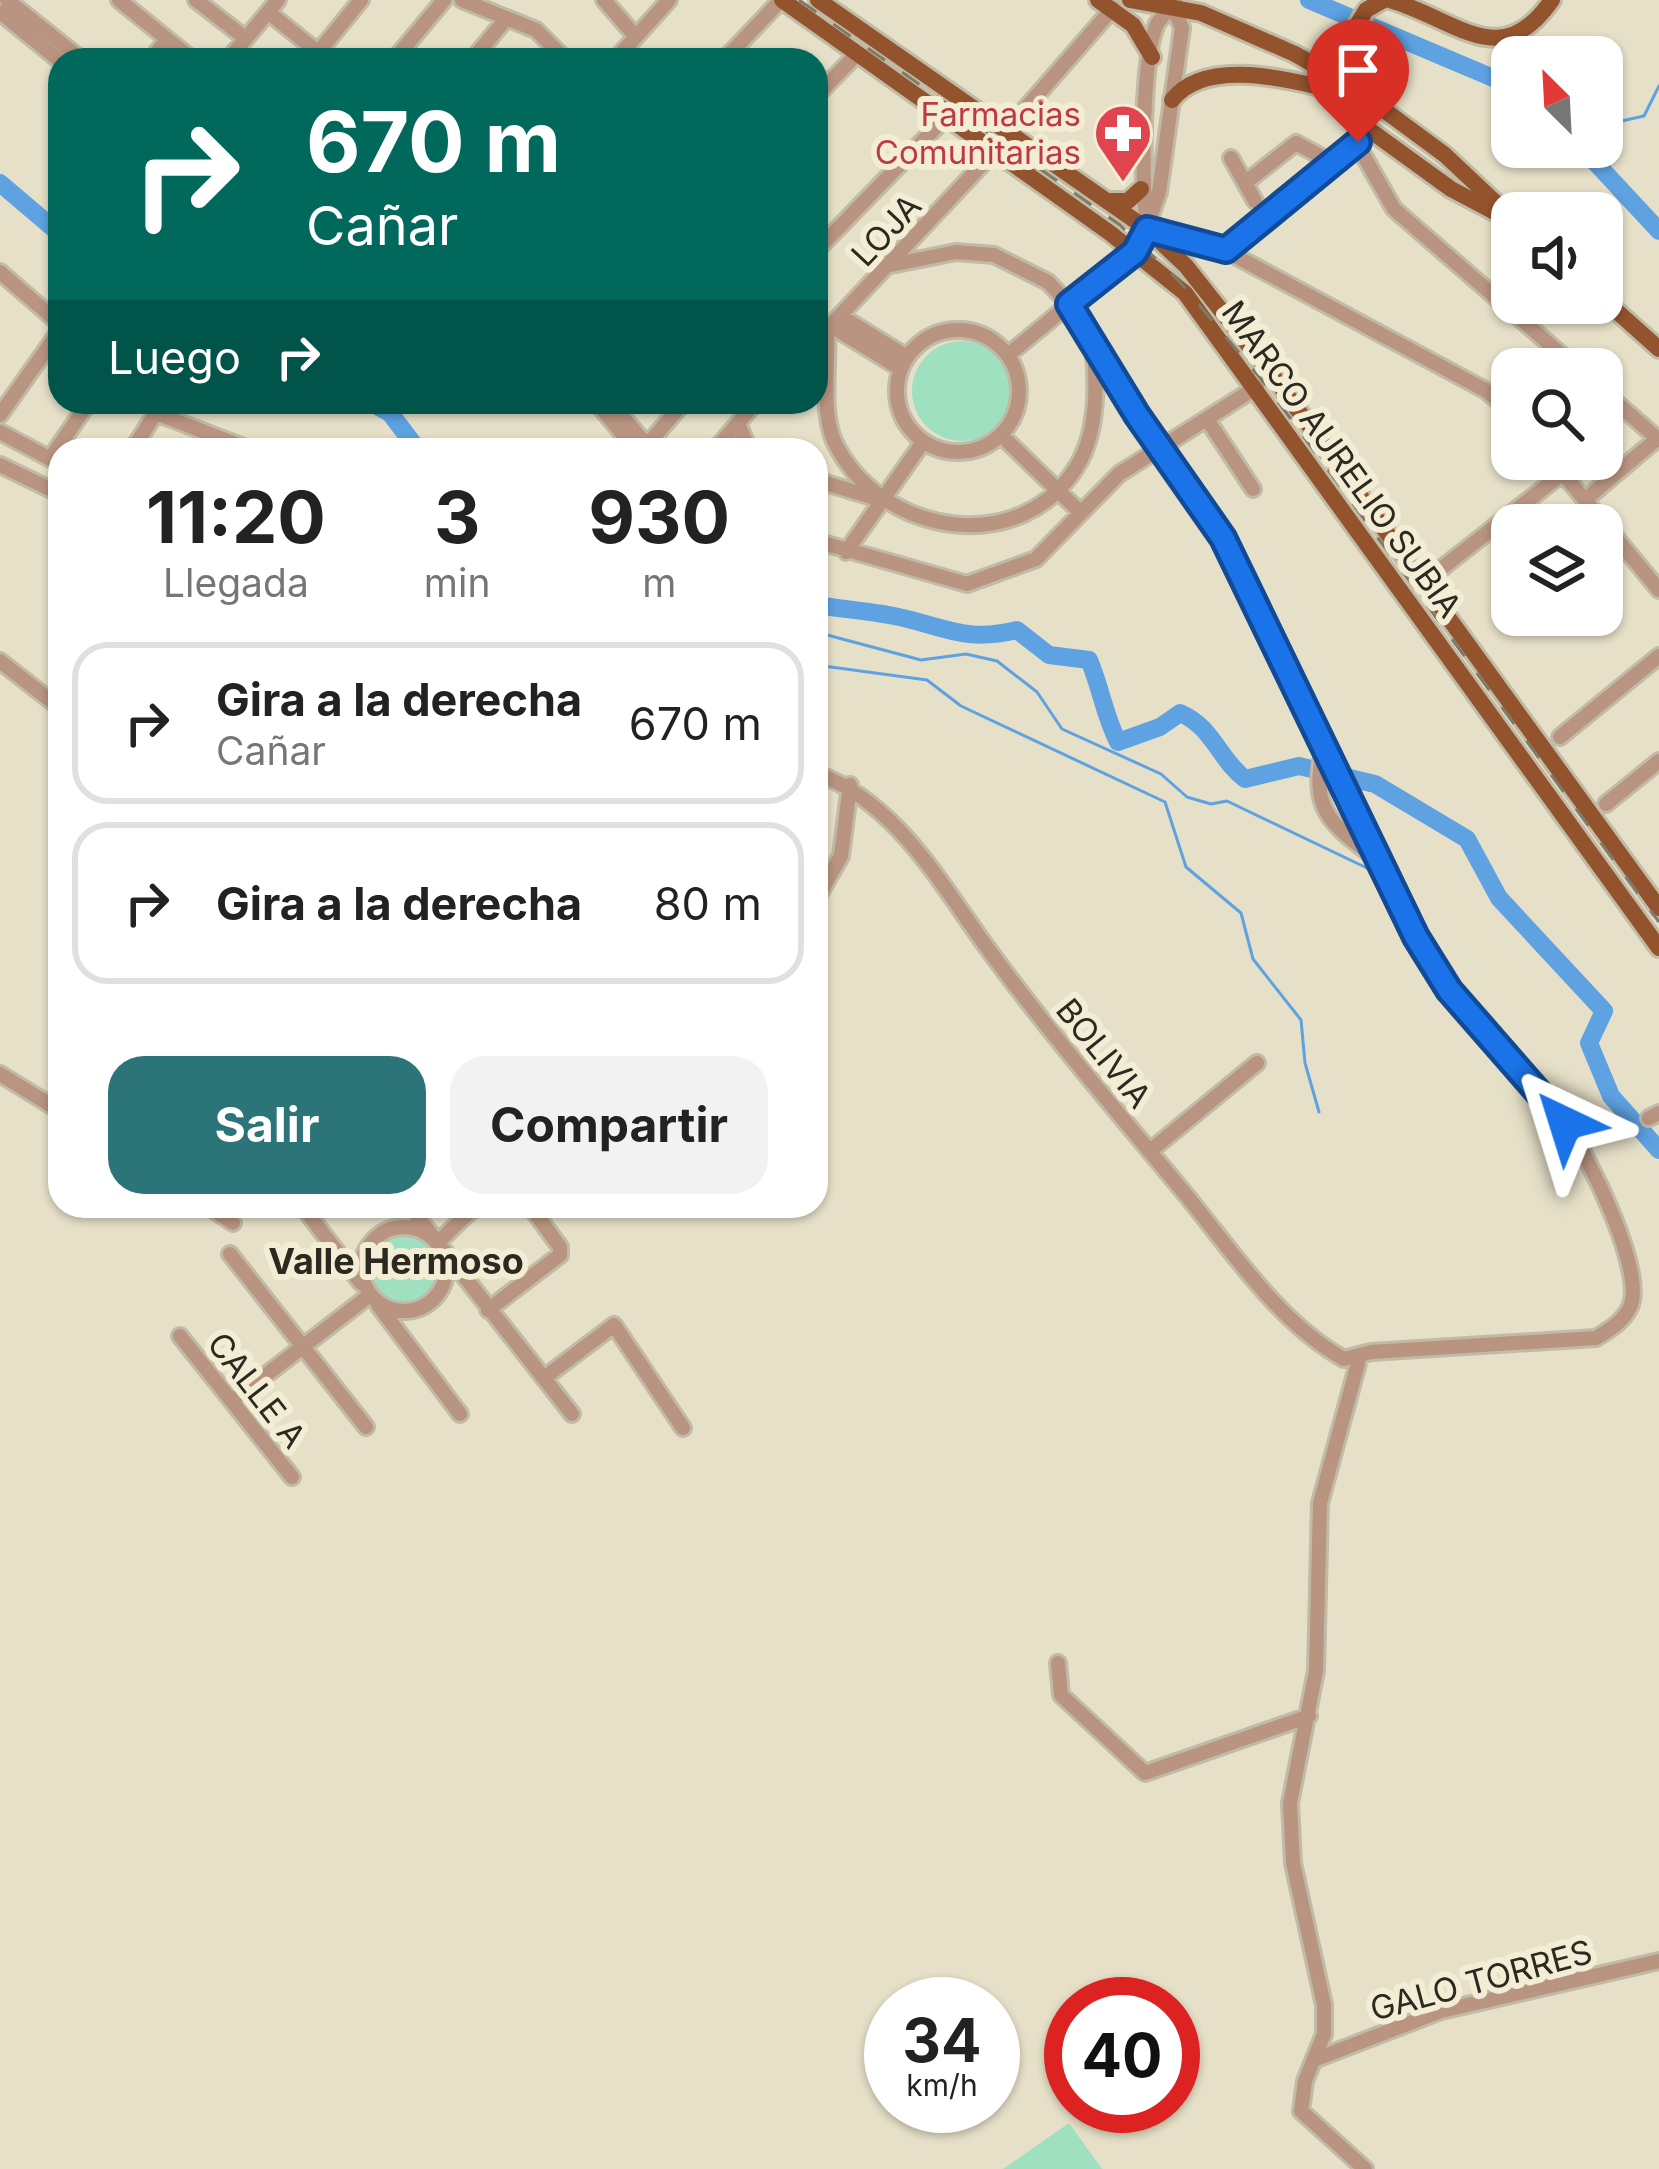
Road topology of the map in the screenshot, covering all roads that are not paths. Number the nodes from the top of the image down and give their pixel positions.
1 (7, 0) edge
2 (40, 0) edge
3 (119, 0) edge
4 (196, 0) edge
5 (362, 0) edge
6 (444, 0) edge
7 (462, 0) edge
8 (604, 0) edge
9 (781, 0) edge
10 (818, 0) edge
11 (1130, 0) edge
12 (664, 2) edge
13 (1175, 3) edge
14 (1548, 3) edge
15 (1106, 4) edge
16 (1376, 4) edge
17 (273, 6) edge
18 (0, 12) edge
19 (28, 17) junction
20 (506, 20) junction
21 (636, 37) junction
22 (245, 38) junction
23 (167, 39) junction
24 (67, 48) edge
25 (160, 48) edge
26 (178, 48) edge
27 (237, 48) edge
28 (308, 48) edge
29 (322, 48) edge
30 (404, 48) edge
31 (482, 48) edge
32 (554, 48) edge
33 (626, 48) edge
34 (735, 48) edge
35 (48, 51) edge
36 (856, 55) junction
37 (1152, 57) junction
38 (828, 84) edge
39 (1320, 87) junction
40 (1172, 100) junction
41 (946, 117) junction
42 (1352, 118) junction
43 (1006, 130) junction
44 (1358, 142) junction
45 (993, 153) junction
46 (1231, 158) dead end
47 (1333, 163) junction
48 (1245, 183) junction
49 (1141, 189) junction
50 (1491, 199) edge
51 (1107, 201) junction
52 (1255, 201) dead end
53 (1491, 209) edge
54 (1147, 229) junction
55 (828, 239) edge
56 (1179, 248) junction
57 (1226, 250) junction
58 (1135, 252) junction
59 (891, 265) junction
60 (0, 272) edge
61 (1069, 304) junction
62 (48, 316) edge
63 (1623, 317) edge
64 (830, 329) edge
65 (48, 345) edge
66 (1554, 348) edge
67 (1094, 349) junction
68 (1659, 349) edge
69 (1008, 355) junction
70 (904, 363) junction
71 (1257, 387) junction
72 (1491, 395) edge
73 (1623, 408) edge
74 (164, 414) edge
75 (608, 414) edge
76 (673, 414) edge
77 (746, 414) edge
78 (0, 415) edge
79 (1207, 419) junction
80 (738, 423) junction
81 (0, 432) edge
82 (1001, 435) junction
83 (208, 438) edge
84 (633, 438) edge
85 (653, 438) edge
86 (726, 438) edge
87 (744, 438) edge
88 (1658, 439) edge
89 (923, 442) junction
90 (1158, 448) junction
91 (48, 457) edge
92 (0, 464) edge
93 (1554, 480) edge
94 (1569, 480) edge
95 (828, 484) edge
96 (48, 488) edge
97 (1253, 489) dead end
98 (1054, 490) junction
99 (1586, 499) junction
100 (879, 500) junction
101 (1080, 512) junction
102 (828, 545) edge
103 (846, 552) junction
104 (1423, 583) junction
105 (1659, 590) edge
106 (1659, 656) edge
107 (0, 661) edge
108 (48, 699) edge
109 (1560, 736) dead end
110 (1325, 744) junction
111 (1659, 761) edge
112 (828, 777) edge
113 (850, 785) junction
114 (1606, 804) dead end
115 (1381, 862) junction
116 (828, 879) edge
117 (1659, 908) edge
118 (1659, 948) edge
119 (1257, 1063) dead end
120 (0, 1074) edge
121 (48, 1104) edge
122 (1150, 1151) junction
123 (225, 1218) edge
124 (311, 1218) edge
125 (418, 1218) edge
126 (463, 1218) edge
127 (538, 1218) edge
128 (233, 1223) dead end
129 (437, 1243) junction
130 (230, 1254) dead end
131 (370, 1295) junction
132 (488, 1310) junction
133 (180, 1336) dead end
134 (302, 1346) junction
135 (1360, 1357) junction
136 (544, 1378) junction
137 (232, 1401) junction
138 (460, 1414) dead end
139 (572, 1414) dead end
140 (366, 1427) dead end
141 (683, 1428) dead end
142 (292, 1477) dead end
143 (1058, 1663) dead end
144 (1309, 1717) junction
145 (1659, 1961) edge
146 (1319, 2058) junction
147 (1365, 2169) edge

1 - 19 street
2 - 19 street
3 - 23 street
4 - 22 street
5 - 29 street
6 - 30 street
7 - 20 street
8 - 21 street
9 - 34 street
9 - 36 main road, MARCO AURELIO SUBIA
10 - 43 main road, MARCO AURELIO SUBIA
11 - 13 main road
12 - 21 street
13 - 37 street
13 - 40 street
13 - 50 main road, bridge
14 - 16 main road
15 - 37 main road
15 - 43 street
16 - 39 main road
17 - 22 street
17 - 28 street
18 - 35 street
19 - 24 street
20 - 31 street
20 - 32 street
21 - 33 street
22 - 27 street
23 - 25 street
23 - 26 street
36 - 38 street
36 - 41 main road, MARCO AURELIO SUBIA
37 - 49 street
39 - 40 main road
39 - 42 street
40 - 54 street
41 - 45 main road, MARCO AURELIO SUBIA
41 - 55 street
42 - 44 street
42 - 53 main road
43 - 51 main road, MARCO AURELIO SUBIA
44 - 47 street
44 - 66 street
45 - 58 main road, MARCO AURELIO SUBIA
45 - 59 street, LOJA
46 - 48 street
47 - 48 street
47 - 57 street
48 - 52 street
49 - 51 main road
49 - 54 street
51 - 54 main road, MARCO AURELIO SUBIA
54 - 56 main road, MARCO AURELIO SUBIA
54 - 58 street
56 - 57 street
56 - 104 main road, MARCO AURELIO SUBIA
57 - 72 street
58 - 61 street
58 - 71 main road, MARCO AURELIO SUBIA
59 - 61 street
59 - 64 street, LOJA
60 - 62 street
61 - 67 street
61 - 69 street
63 - 68 main road
64 - 70 street
64 - 100 street
65 - 78 street
67 - 90 street
67 - 98 street
69 - 70 street
69 - 82 street
70 - 89 street
71 - 79 street
71 - 118 main road, MARCO AURELIO SUBIA
73 - 88 street
74 - 83 street
75 - 84 street
76 - 85 street
77 - 80 street
79 - 90 street
79 - 97 street
80 - 86 street
80 - 87 street
81 - 91 street
82 - 89 street
82 - 98 street
88 - 99 street
89 - 100 street
90 - 101 street
90 - 110 street
92 - 96 street
93 - 104 street
94 - 99 street
95 - 100 street
98 - 100 street
98 - 101 street
99 - 105 street
100 - 103 street
101 - 103 street
102 - 103 street
104 - 117 main road, MARCO AURELIO SUBIA
106 - 109 street
107 - 108 street
110 - 115 street
110 - 115 street
111 - 114 street
112 - 113 street, BOLIVIA
113 - 116 street
113 - 122 street, BOLIVIA
115 - 135 street
119 - 122 street
120 - 121 street
122 - 135 street, BOLIVIA
123 - 128 street
124 - 131 street
125 - 129 street
126 - 129 street
127 - 132 street
129 - 131 street
129 - 131 street
129 - 132 street
130 - 134 street
131 - 134 street
131 - 138 street
132 - 136 street
133 - 137 street, CALLE A
134 - 137 street
134 - 140 street
135 - 144 street
136 - 139 street
136 - 141 street
137 - 142 street, CALLE A
143 - 144 street
144 - 146 street
145 - 146 street, GALO TORRES
146 - 147 street

